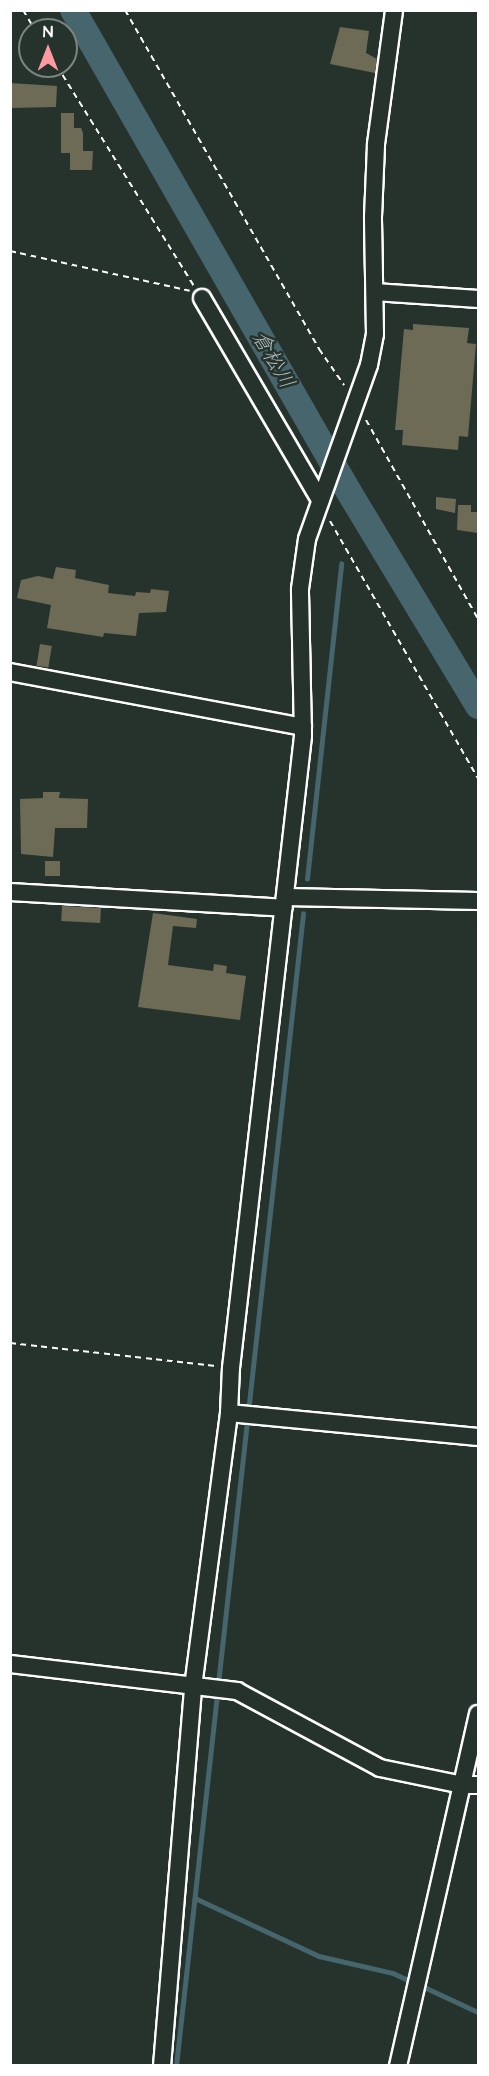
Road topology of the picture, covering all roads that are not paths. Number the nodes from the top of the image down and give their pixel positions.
1 (394, 10) edge
2 (375, 292) junction
3 (202, 298) road end
4 (478, 299) edge
5 (320, 500) junction
6 (10, 672) edge
7 (303, 727) junction
8 (10, 892) edge
9 (478, 901) edge
10 (285, 902) junction
11 (233, 1413) junction
12 (478, 1437) edge
13 (10, 1664) edge
14 (200, 1687) junction
15 (478, 1714) edge
16 (471, 1785) edge
17 (162, 2066) edge
18 (398, 2066) edge

1 - 2 street
2 - 4 street
2 - 5 street
3 - 5 street
5 - 7 street
6 - 7 street
7 - 10 street
8 - 10 street
9 - 10 street
10 - 11 street
11 - 12 street
11 - 14 street
13 - 14 street
14 - 16 street
14 - 17 street
15 - 16 street
16 - 18 street

